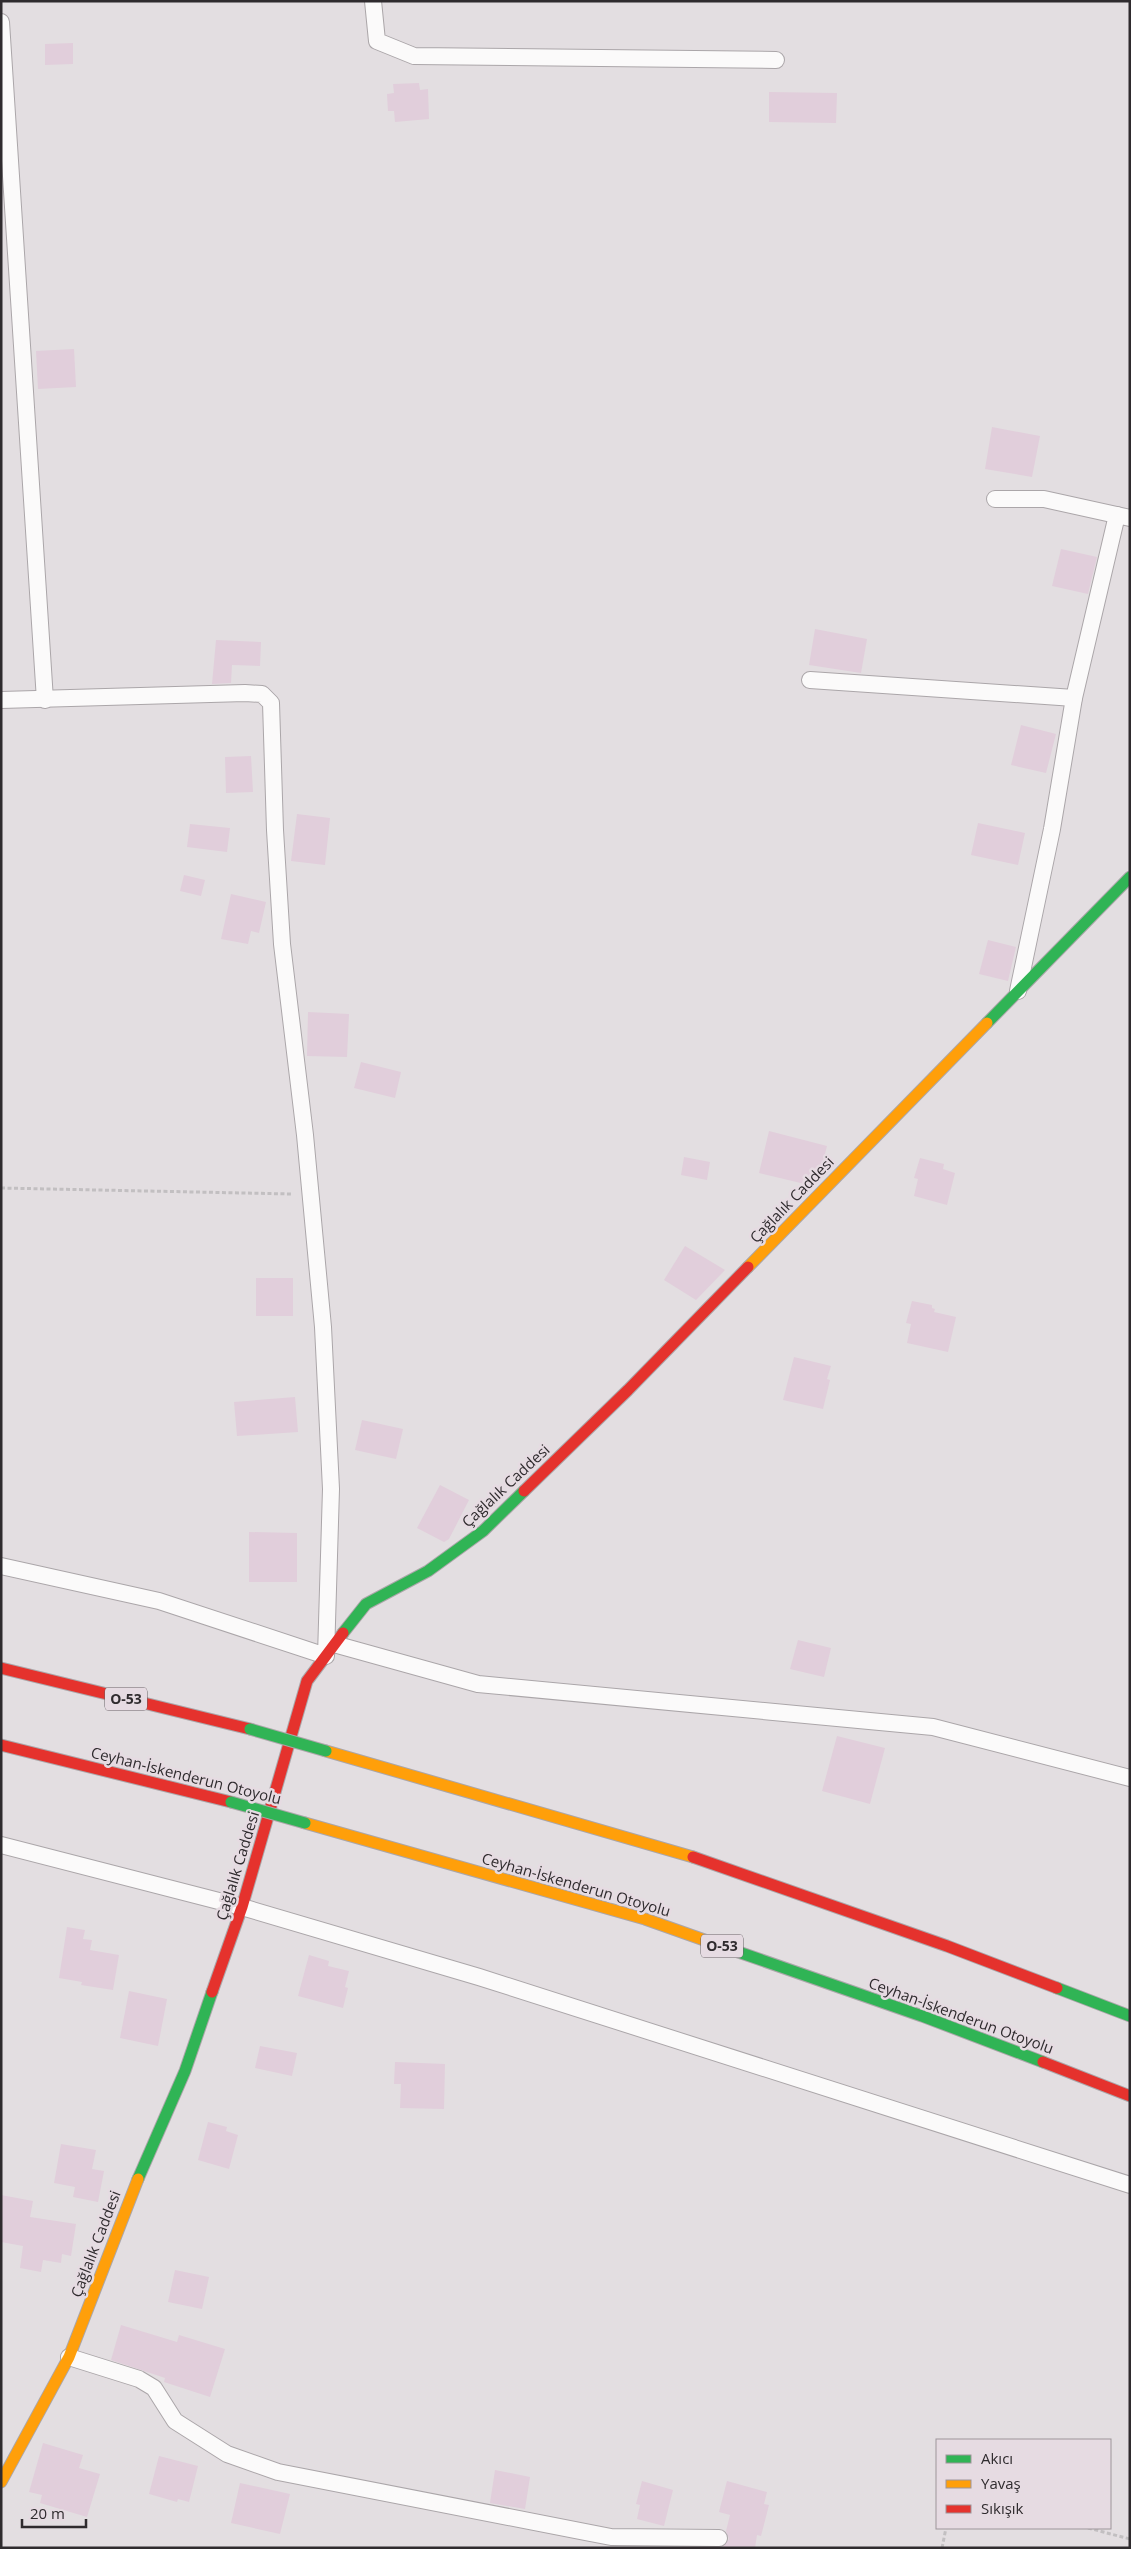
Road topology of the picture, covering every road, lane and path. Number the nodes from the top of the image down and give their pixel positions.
1 (374, 1) edge
2 (1, 22) edge
3 (776, 60) dead end
4 (995, 499) dead end
5 (1124, 516) edge
6 (810, 680) dead end
7 (1074, 698) junction
8 (1, 700) edge
9 (44, 700) junction
10 (1130, 876) edge
11 (1018, 991) junction
12 (1, 1188) edge
13 (310, 1194) junction
14 (1, 1566) edge
15 (330, 1650) junction
16 (1, 1668) edge
17 (1, 1745) edge
18 (1130, 1778) edge
19 (1, 1845) edge
20 (242, 1907) junction
21 (1130, 2016) edge
22 (1130, 2096) edge
23 (1130, 2185) edge
24 (69, 2357) junction
25 (1, 2482) edge
26 (946, 2529) edge
27 (1092, 2529) edge
28 (719, 2538) dead end
29 (1130, 2539) edge
30 (942, 2548) edge

1 - 3 street
2 - 9 street
4 - 5 street
5 - 7 street
6 - 7 street
7 - 11 street
8 - 9 street
9 - 13 street
10 - 11 main road, Çağlalık Caddesi
11 - 15 main road, Çağlalık Caddesi
12 - 13 path
13 - 15 street
14 - 15 street
15 - 18 street
15 - 20 main road, Çağlalık Caddesi
16 - 21 main road, O-53, bridge
17 - 22 main road, Ceyhan-İskenderun Otoyolu / O-53, bridge
19 - 20 street
20 - 23 street
20 - 24 main road, Çağlalık Caddesi
24 - 25 main road, Çağlalık Caddesi
24 - 28 street
26 - 30 path
27 - 29 path

